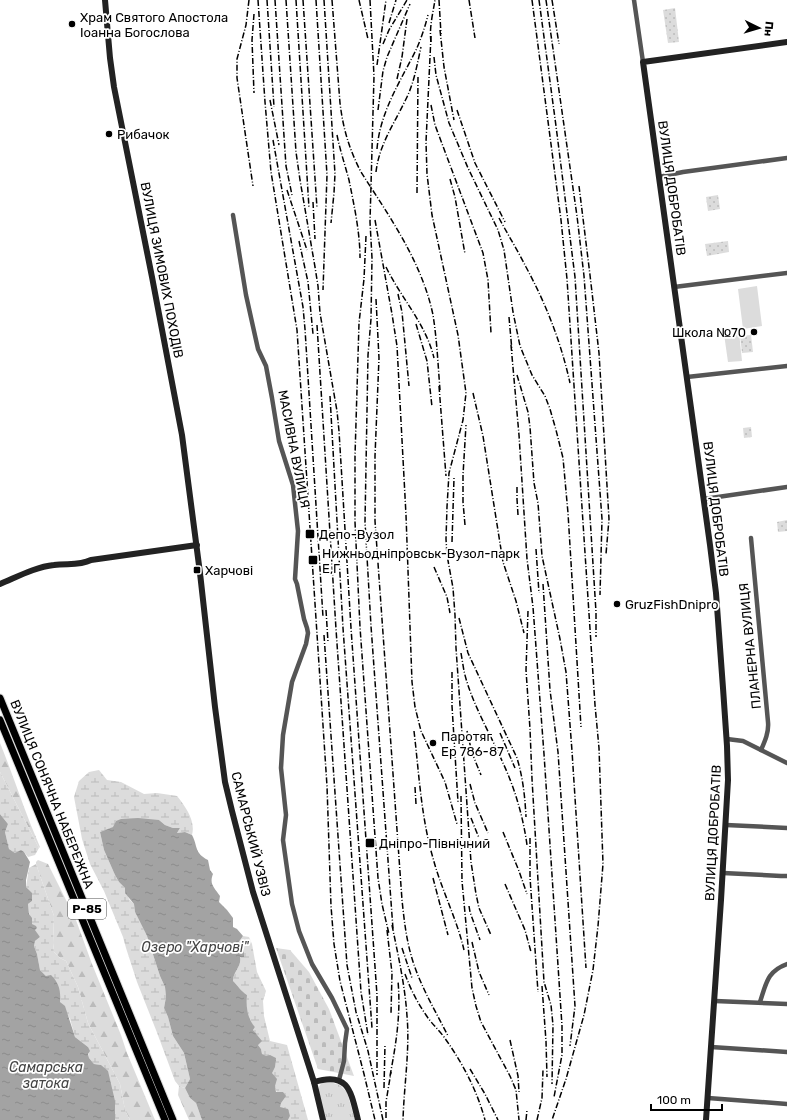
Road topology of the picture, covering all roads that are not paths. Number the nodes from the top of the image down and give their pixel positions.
1 (105, 0) edge
2 (634, 0) edge
3 (787, 42) edge
4 (643, 62) junction
5 (787, 158) edge
6 (659, 176) junction
7 (233, 215) dead end
8 (787, 273) edge
9 (674, 287) junction
10 (787, 366) edge
11 (687, 378) junction
12 (787, 487) edge
13 (704, 499) junction
14 (751, 538) dead end
15 (197, 545) junction
16 (0, 584) edge
17 (0, 698) edge
18 (0, 720) edge
19 (727, 739) junction
20 (761, 750) junction
21 (787, 764) edge
22 (726, 825) junction
23 (787, 828) edge
24 (723, 873) junction
25 (787, 876) edge
26 (787, 964) edge
27 (715, 1000) junction
28 (760, 1002) junction
29 (787, 1004) edge
30 (711, 1046) junction
31 (787, 1052) edge
32 (339, 1080) junction
33 (314, 1082) junction
34 (708, 1098) junction
35 (787, 1104) edge
36 (165, 1120) edge
37 (173, 1120) edge
38 (323, 1120) edge
39 (358, 1120) edge
40 (706, 1120) edge

1 - 15 street, ВУЛИЦЯ ЗИМОВИХ ПОХОДІВ
2 - 4 street, ВУЛИЦЯ ДОБРОБАТІВ
3 - 4 street
4 - 6 street, ВУЛИЦЯ ДОБРОБАТІВ
5 - 6 street
6 - 9 street, ВУЛИЦЯ ДОБРОБАТІВ
7 - 32 street, МАСИВНА ВУЛИЦЯ
8 - 9 street
9 - 11 street, ВУЛИЦЯ ДОБРОБАТІВ
10 - 11 street
11 - 13 street, ВУЛИЦЯ ДОБРОБАТІВ
12 - 13 street
13 - 19 street, ВУЛИЦЯ ДОБРОБАТІВ
14 - 20 street, ПЛАНЕРНА ВУЛИЦЯ
15 - 16 street
15 - 33 street, САМАРСЬКИЙ УЗВІЗ
17 - 37 main road, ВУЛИЦЯ СОНЯЧНА НАБЕРЕЖНА / Р-85
18 - 36 main road, ВУЛИЦЯ СОНЯЧНА НАБЕРЕЖНА / Р-85
19 - 20 street
19 - 22 street, ВУЛИЦЯ ДОБРОБАТІВ
20 - 21 street
22 - 23 street
22 - 24 street, ВУЛИЦЯ ДОБРОБАТІВ
24 - 25 street
24 - 27 street, ВУЛИЦЯ ДОБРОБАТІВ
26 - 28 street
27 - 28 street
27 - 30 street, ВУЛИЦЯ ДОБРОБАТІВ
28 - 29 street
30 - 31 street
30 - 34 street, ВУЛИЦЯ ДОБРОБАТІВ
32 - 33 street
32 - 39 street
33 - 38 street, САМАРСЬКИЙ УЗВІЗ
34 - 35 street
34 - 40 street, ВУЛИЦЯ ДОБРОБАТІВ

